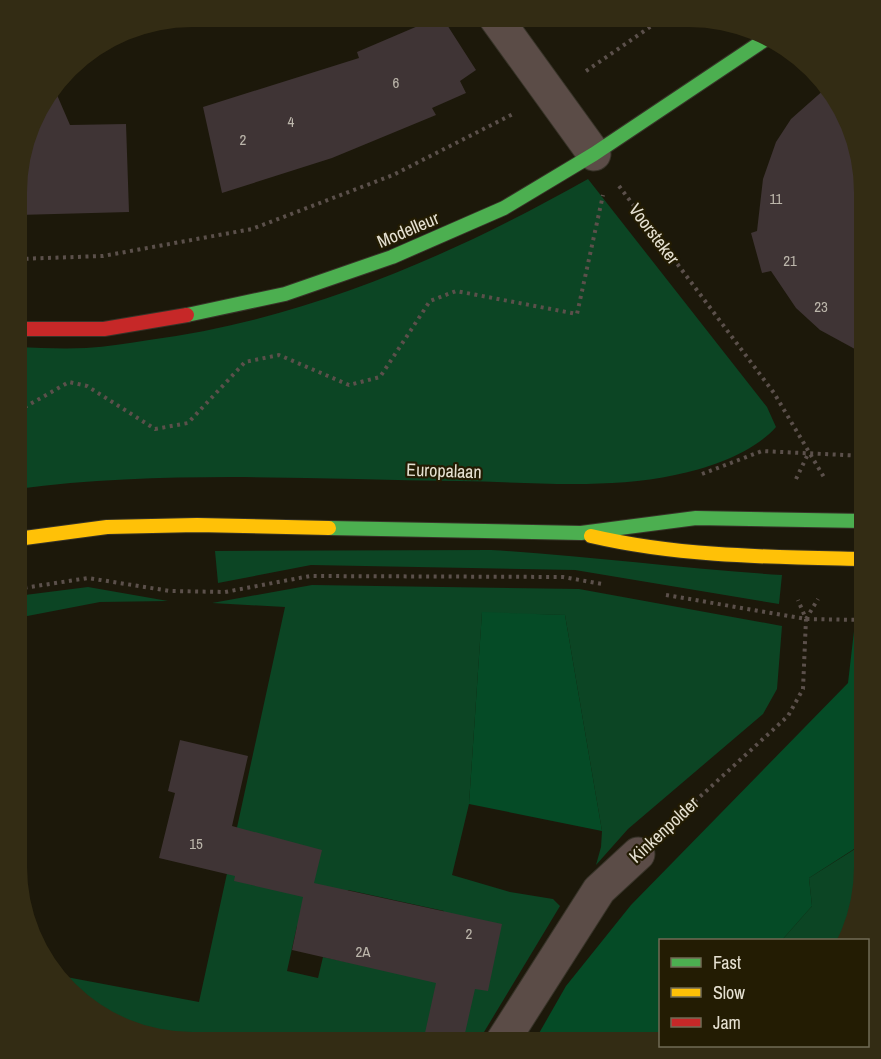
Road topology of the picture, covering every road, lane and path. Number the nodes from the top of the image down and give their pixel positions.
1 (502, 27) edge
2 (650, 27) edge
3 (760, 43) edge
4 (552, 94) junction
5 (594, 154) junction
6 (27, 259) edge
7 (27, 329) edge
8 (27, 406) edge
9 (808, 453) junction
10 (854, 455) edge
11 (697, 476) dead end
12 (854, 522) edge
13 (581, 533) junction
14 (27, 538) edge
15 (854, 560) edge
16 (610, 586) dead end
17 (27, 587) edge
18 (658, 594) dead end
19 (806, 619) junction
20 (854, 620) edge
21 (638, 854) joint
22 (508, 1032) edge

1 - 4 street
2 - 4 path
3 - 5 main road, Modelleur
4 - 5 street
4 - 6 path
5 - 7 main road, Modelleur
5 - 8 path
5 - 9 path, Voorsteker
9 - 10 path
9 - 11 path
12 - 13 main road
13 - 14 main road
13 - 15 main road
16 - 17 path
18 - 19 path
19 - 20 path
19 - 21 path, Kinkenpolder
21 - 22 street, Kinkenpolder

